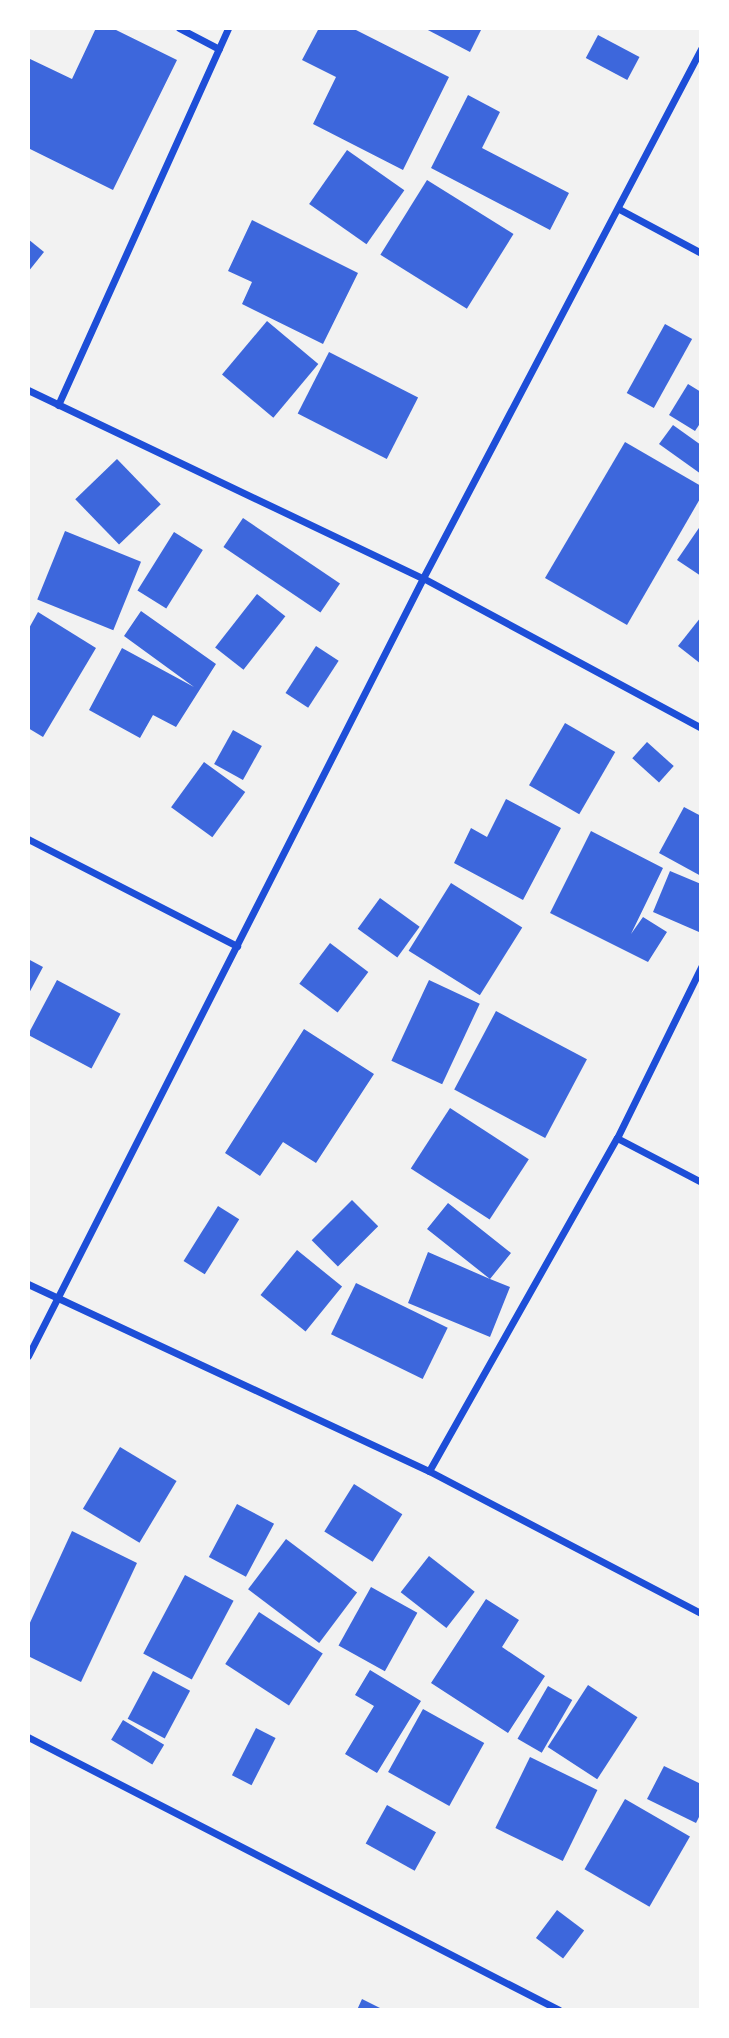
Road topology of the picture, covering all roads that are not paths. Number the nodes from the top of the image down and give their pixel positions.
1 (179, 28) edge
2 (228, 28) edge
3 (219, 49) junction
4 (701, 49) edge
5 (619, 209) junction
6 (701, 253) edge
7 (28, 390) edge
8 (58, 405) junction
9 (422, 578) junction
10 (701, 728) edge
11 (28, 839) edge
12 (237, 946) junction
13 (701, 967) edge
14 (617, 1138) junction
15 (701, 1182) edge
16 (28, 1284) edge
17 (57, 1299) junction
18 (28, 1356) edge
19 (429, 1472) junction
20 (701, 1613) edge
21 (28, 1737) edge
22 (559, 2010) edge

1 - 3 street
2 - 3 street
3 - 8 street
4 - 5 street
5 - 6 street
5 - 9 street
7 - 8 street
8 - 9 street
9 - 10 street
9 - 12 street
11 - 12 street
12 - 17 street
13 - 14 street
14 - 15 street
14 - 19 street
16 - 17 street
17 - 18 street
17 - 19 street
19 - 20 street
21 - 22 street

